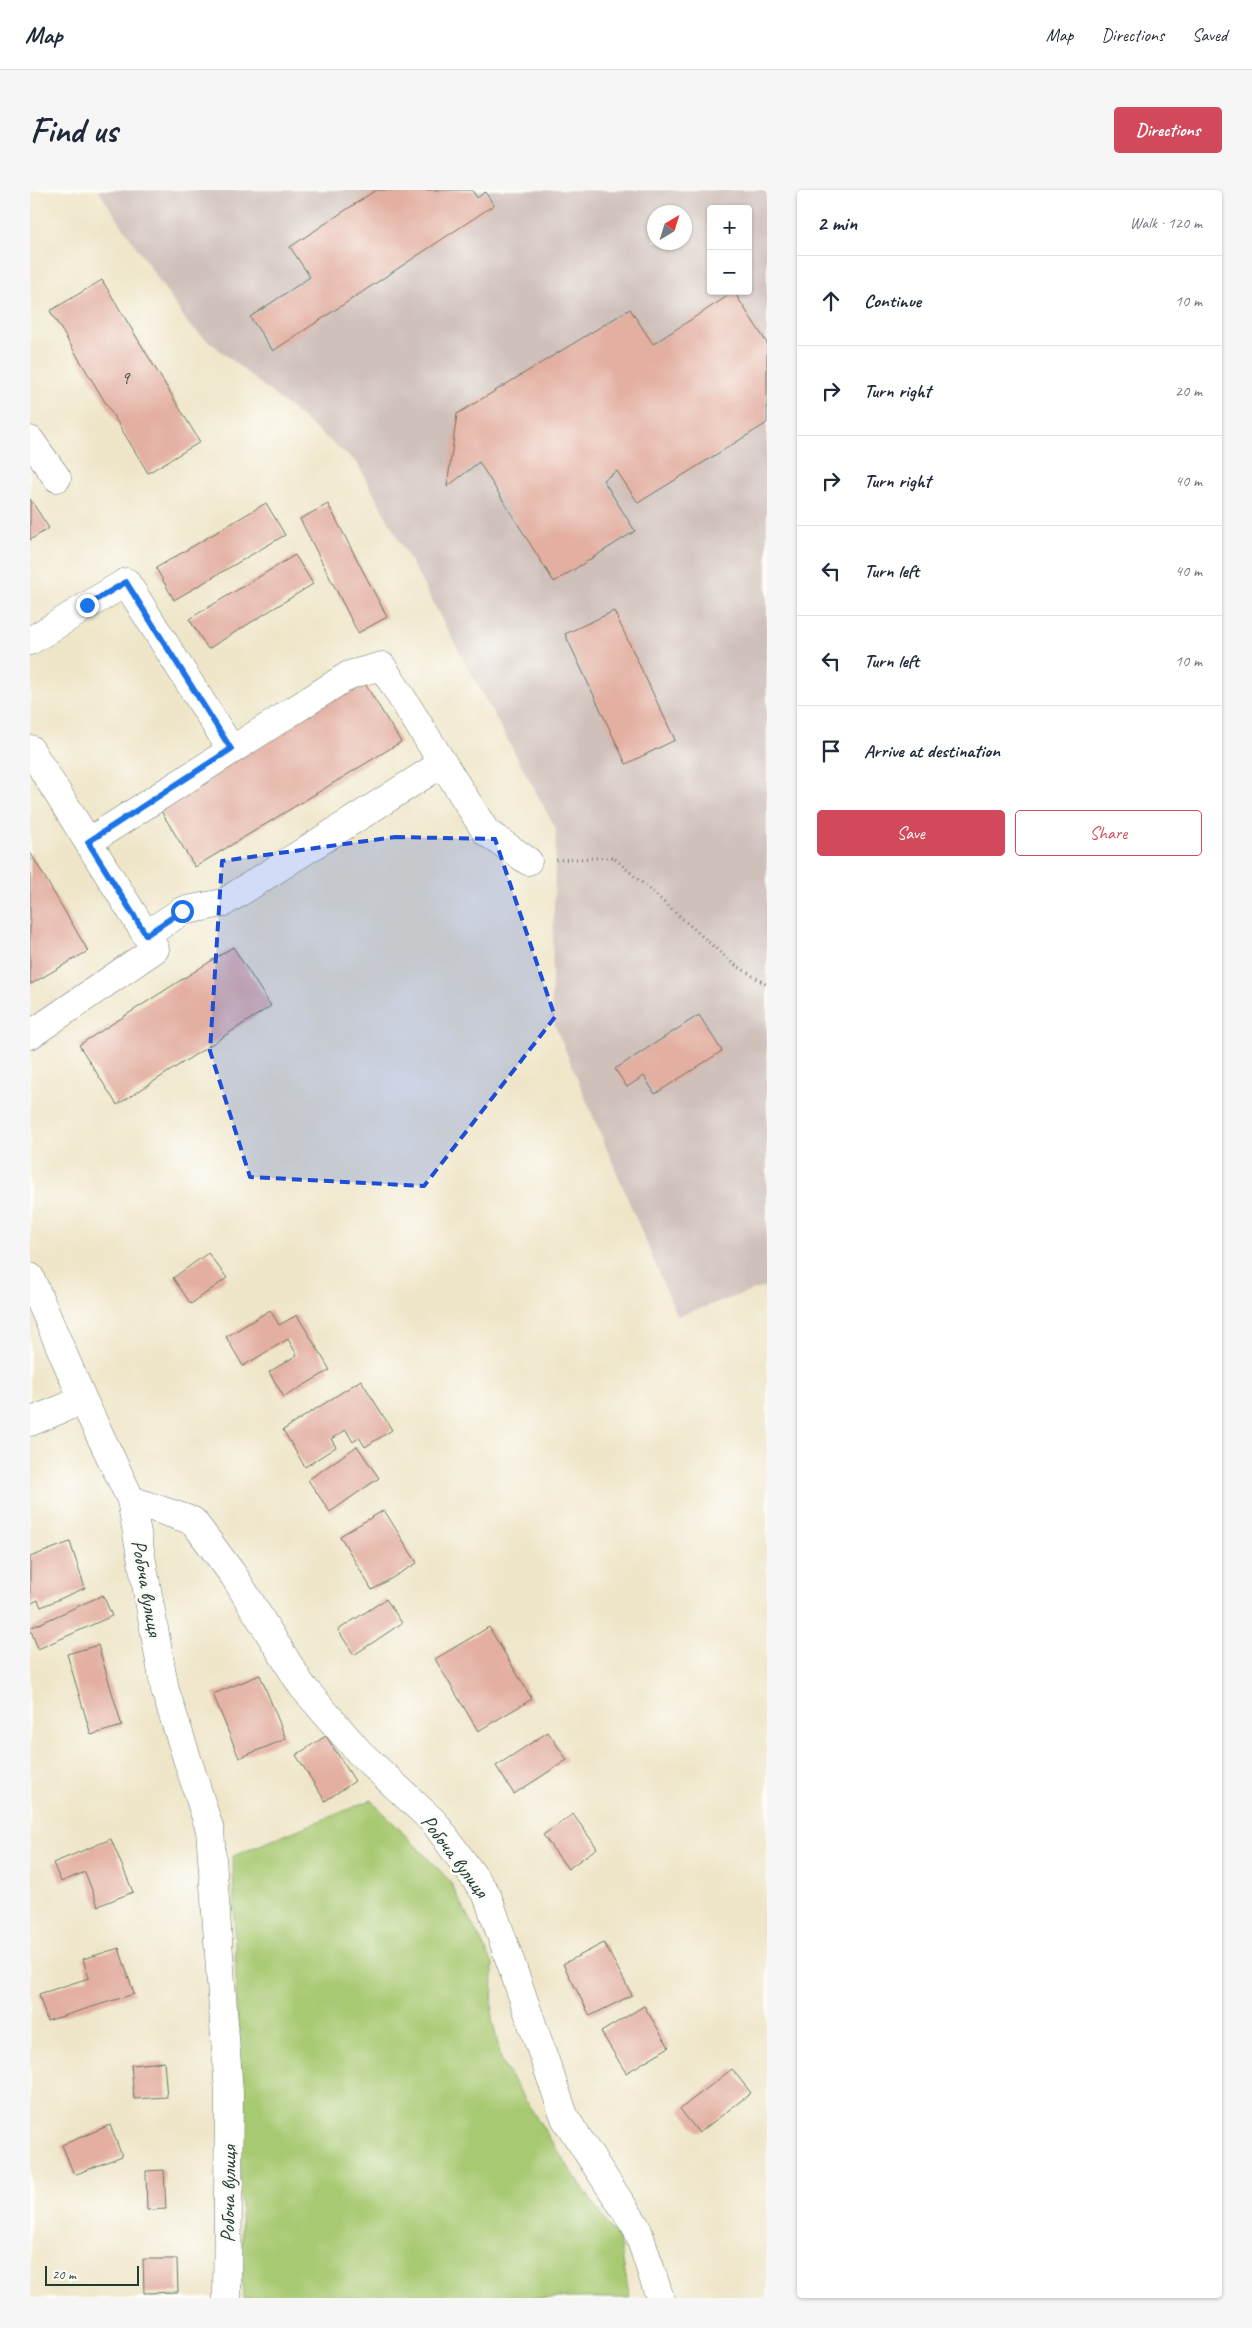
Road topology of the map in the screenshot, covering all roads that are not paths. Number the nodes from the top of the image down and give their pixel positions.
1 (30, 440) edge
2 (56, 478) dead end
3 (30, 641) edge
4 (30, 748) edge
5 (231, 749) junction
6 (443, 763) junction
7 (88, 842) junction
8 (528, 861) road end
9 (146, 935) junction
10 (30, 1035) edge
11 (30, 1277) edge
12 (83, 1400) junction
13 (30, 1422) edge
14 (131, 1500) junction
15 (227, 2298) edge
16 (660, 2298) edge

1 - 2 street
3 - 5 street
4 - 7 street
5 - 6 street
5 - 7 street
6 - 8 street
6 - 9 street
7 - 9 street
9 - 10 street
11 - 12 street, Робоча вулиця
12 - 13 street
12 - 14 street, Робоча вулиця
14 - 15 street, Робоча вулиця
14 - 16 street, Робоча вулиця

